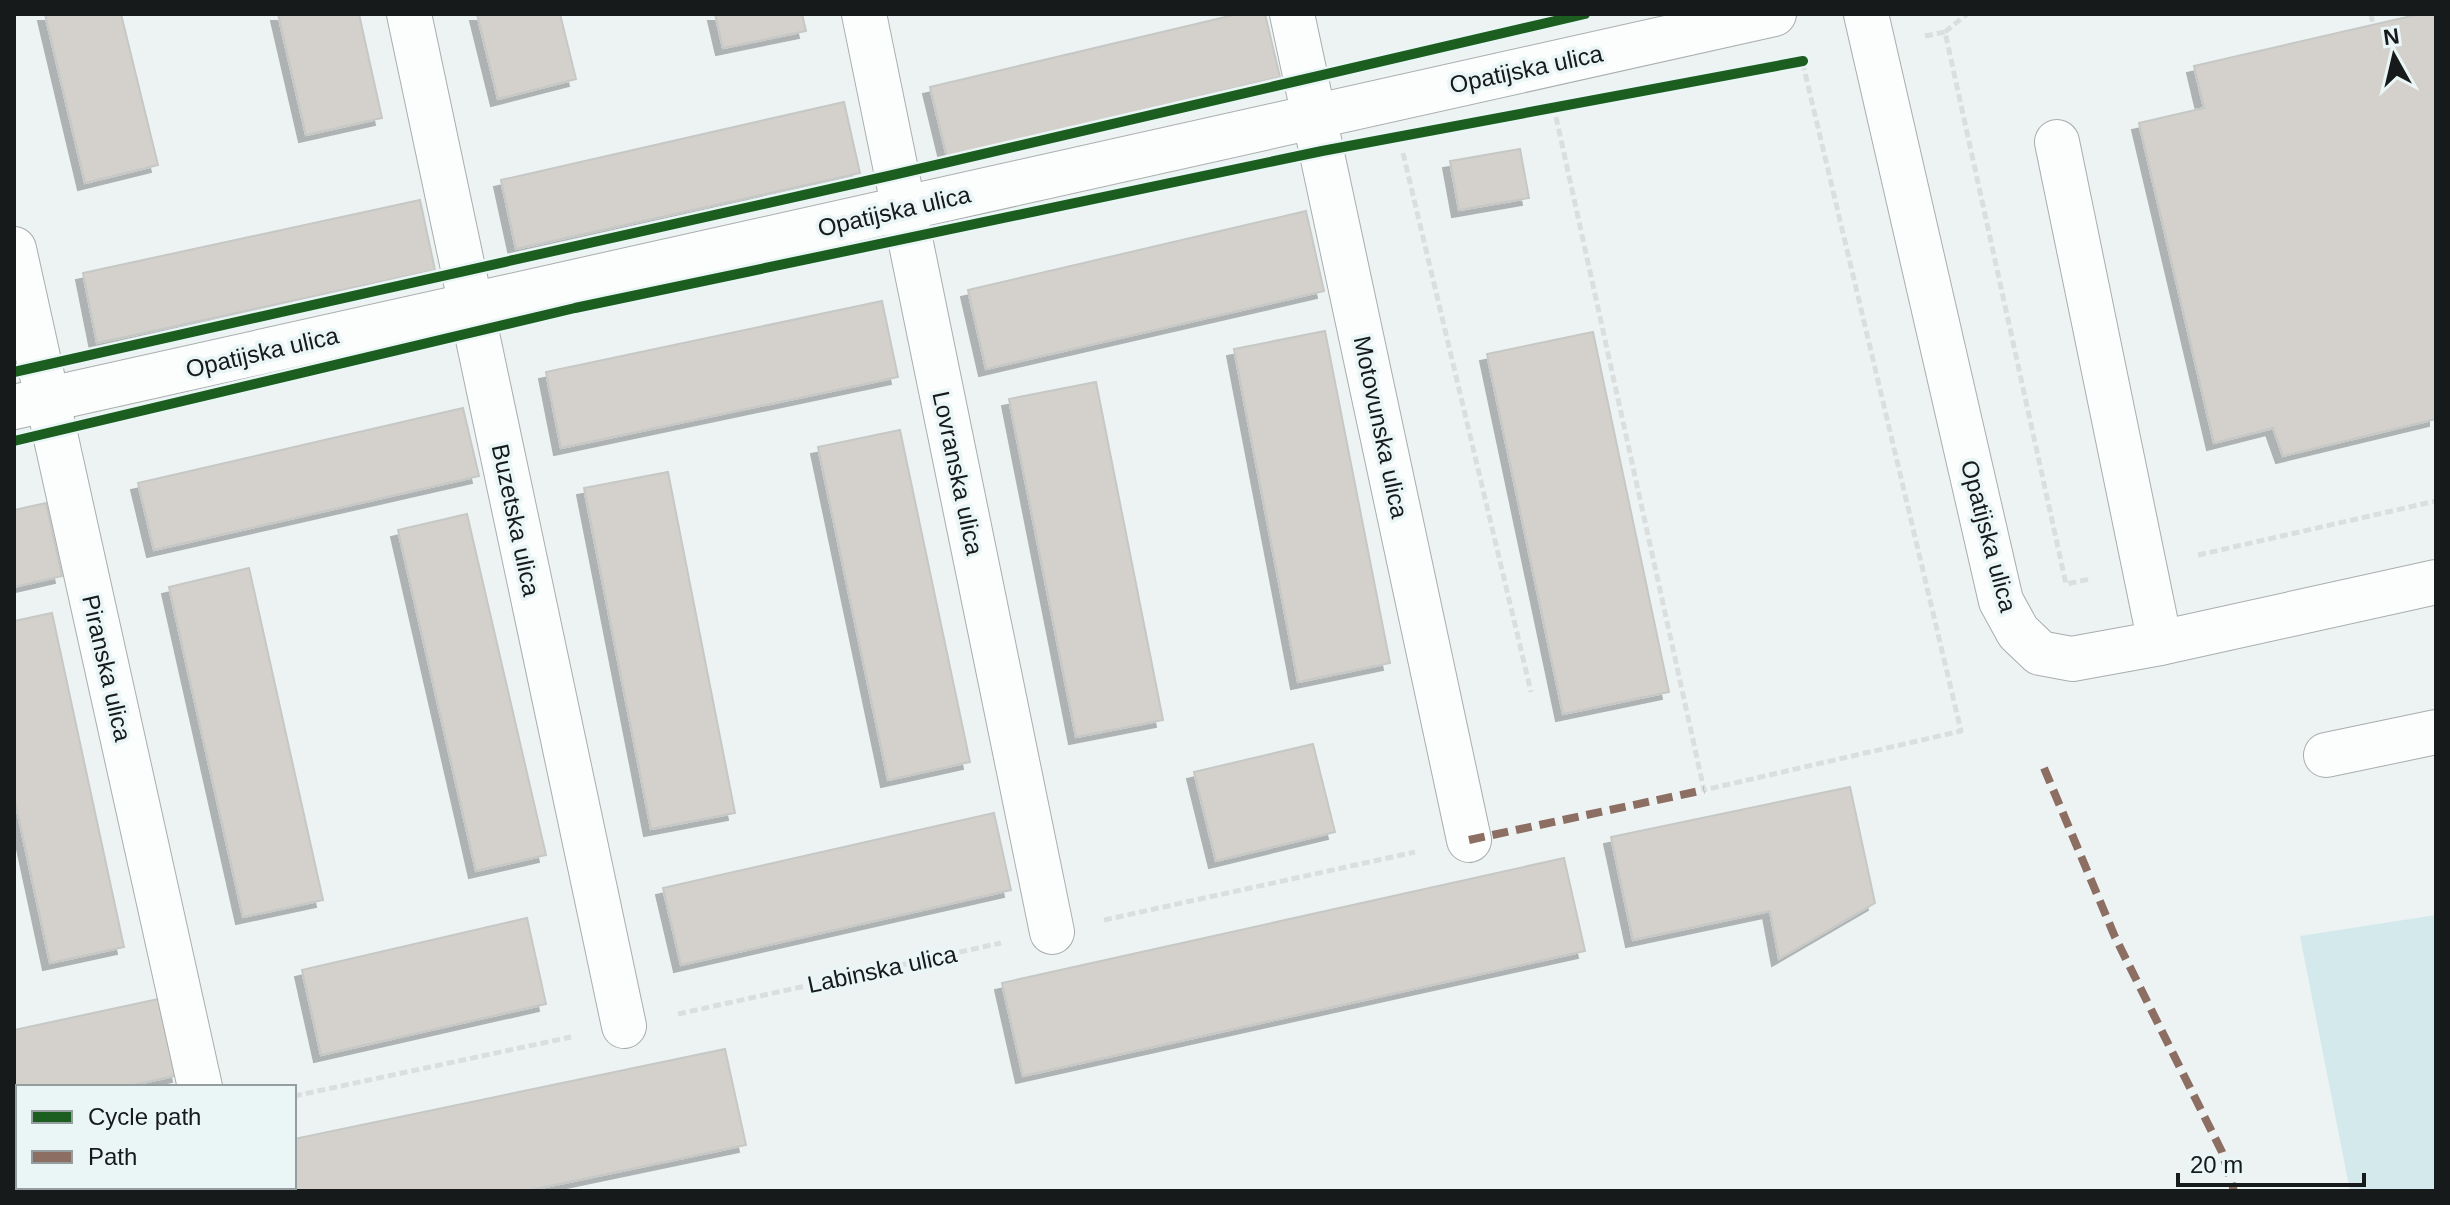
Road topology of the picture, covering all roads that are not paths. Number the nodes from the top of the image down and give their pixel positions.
1 (409, 14) edge
2 (864, 14) edge
3 (1292, 14) edge
4 (1774, 14) edge
5 (1866, 14) edge
6 (1314, 115) junction
7 (2057, 142) dead end
8 (904, 209) junction
9 (14, 249) edge
10 (471, 306) junction
11 (31, 403) edge
12 (2436, 582) edge
13 (2160, 643) junction
14 (2436, 732) edge
15 (2326, 755) dead end
16 (1469, 840) road end
17 (1052, 932) road end
18 (624, 1026) road end
19 (200, 1085) edge

1 - 10 street, Buzetska ulica
2 - 8 street, Lovranska ulica
3 - 6 street, Motovunska ulica
4 - 6 street, Opatijska ulica
5 - 13 street, Opatijska ulica
6 - 8 street, Opatijska ulica
6 - 16 street, Motovunska ulica
7 - 13 street
8 - 10 street, Opatijska ulica
8 - 17 street, Lovranska ulica
9 - 11 street, Piranska ulica
10 - 11 street, Opatijska ulica
10 - 18 street, Buzetska ulica
11 - 19 street, Piranska ulica
12 - 13 street, Opatijska ulica
14 - 15 street

